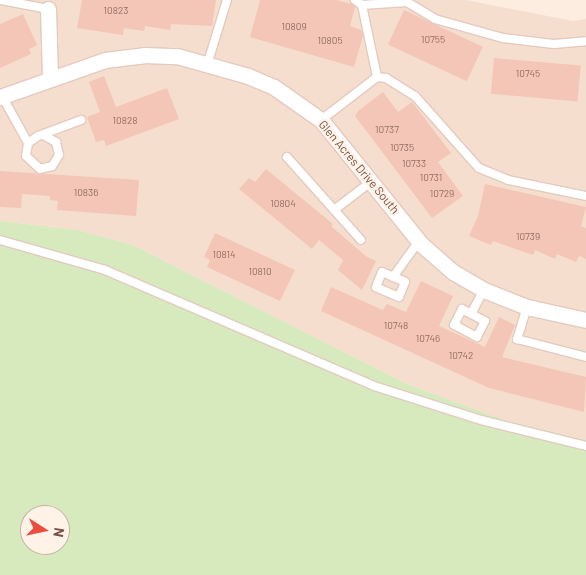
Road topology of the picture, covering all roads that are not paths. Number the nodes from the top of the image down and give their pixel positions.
1 (1, 0) edge
2 (227, 0) edge
3 (355, 0) edge
4 (362, 5) junction
5 (48, 9) joint
6 (586, 41) edge
7 (208, 62) junction
8 (376, 77) junction
9 (50, 78) junction
10 (1, 96) edge
11 (81, 120) dead end
12 (321, 120) junction
13 (45, 136) junction
14 (28, 144) junction
15 (287, 158) dead end
16 (372, 181) junction
17 (586, 196) edge
18 (334, 210) junction
19 (0, 240) edge
20 (361, 240) dead end
21 (419, 241) junction
22 (393, 277) dead end
23 (484, 290) junction
24 (527, 307) junction
25 (471, 314) dead end
26 (586, 320) edge
27 (586, 357) edge
28 (586, 446) edge

1 - 5 lane
2 - 7 lane
3 - 4 lane
4 - 6 lane
4 - 8 lane
5 - 9 street
7 - 9 street, Glen Acres Drive South
7 - 12 street, Glen Acres Drive South
8 - 12 lane
8 - 17 lane
9 - 10 street, Glen Acres Drive South
10 - 14 lane
11 - 13 lane
12 - 16 street, Glen Acres Drive South
13 - 14 lane
13 - 14 lane
15 - 18 lane
16 - 18 lane
16 - 21 street, Glen Acres Drive South
18 - 20 lane
19 - 28 lane
21 - 22 lane
21 - 23 street, Glen Acres Drive South
23 - 24 street, Glen Acres Drive South
23 - 25 lane
24 - 26 street, Glen Acres Drive South
24 - 27 lane

